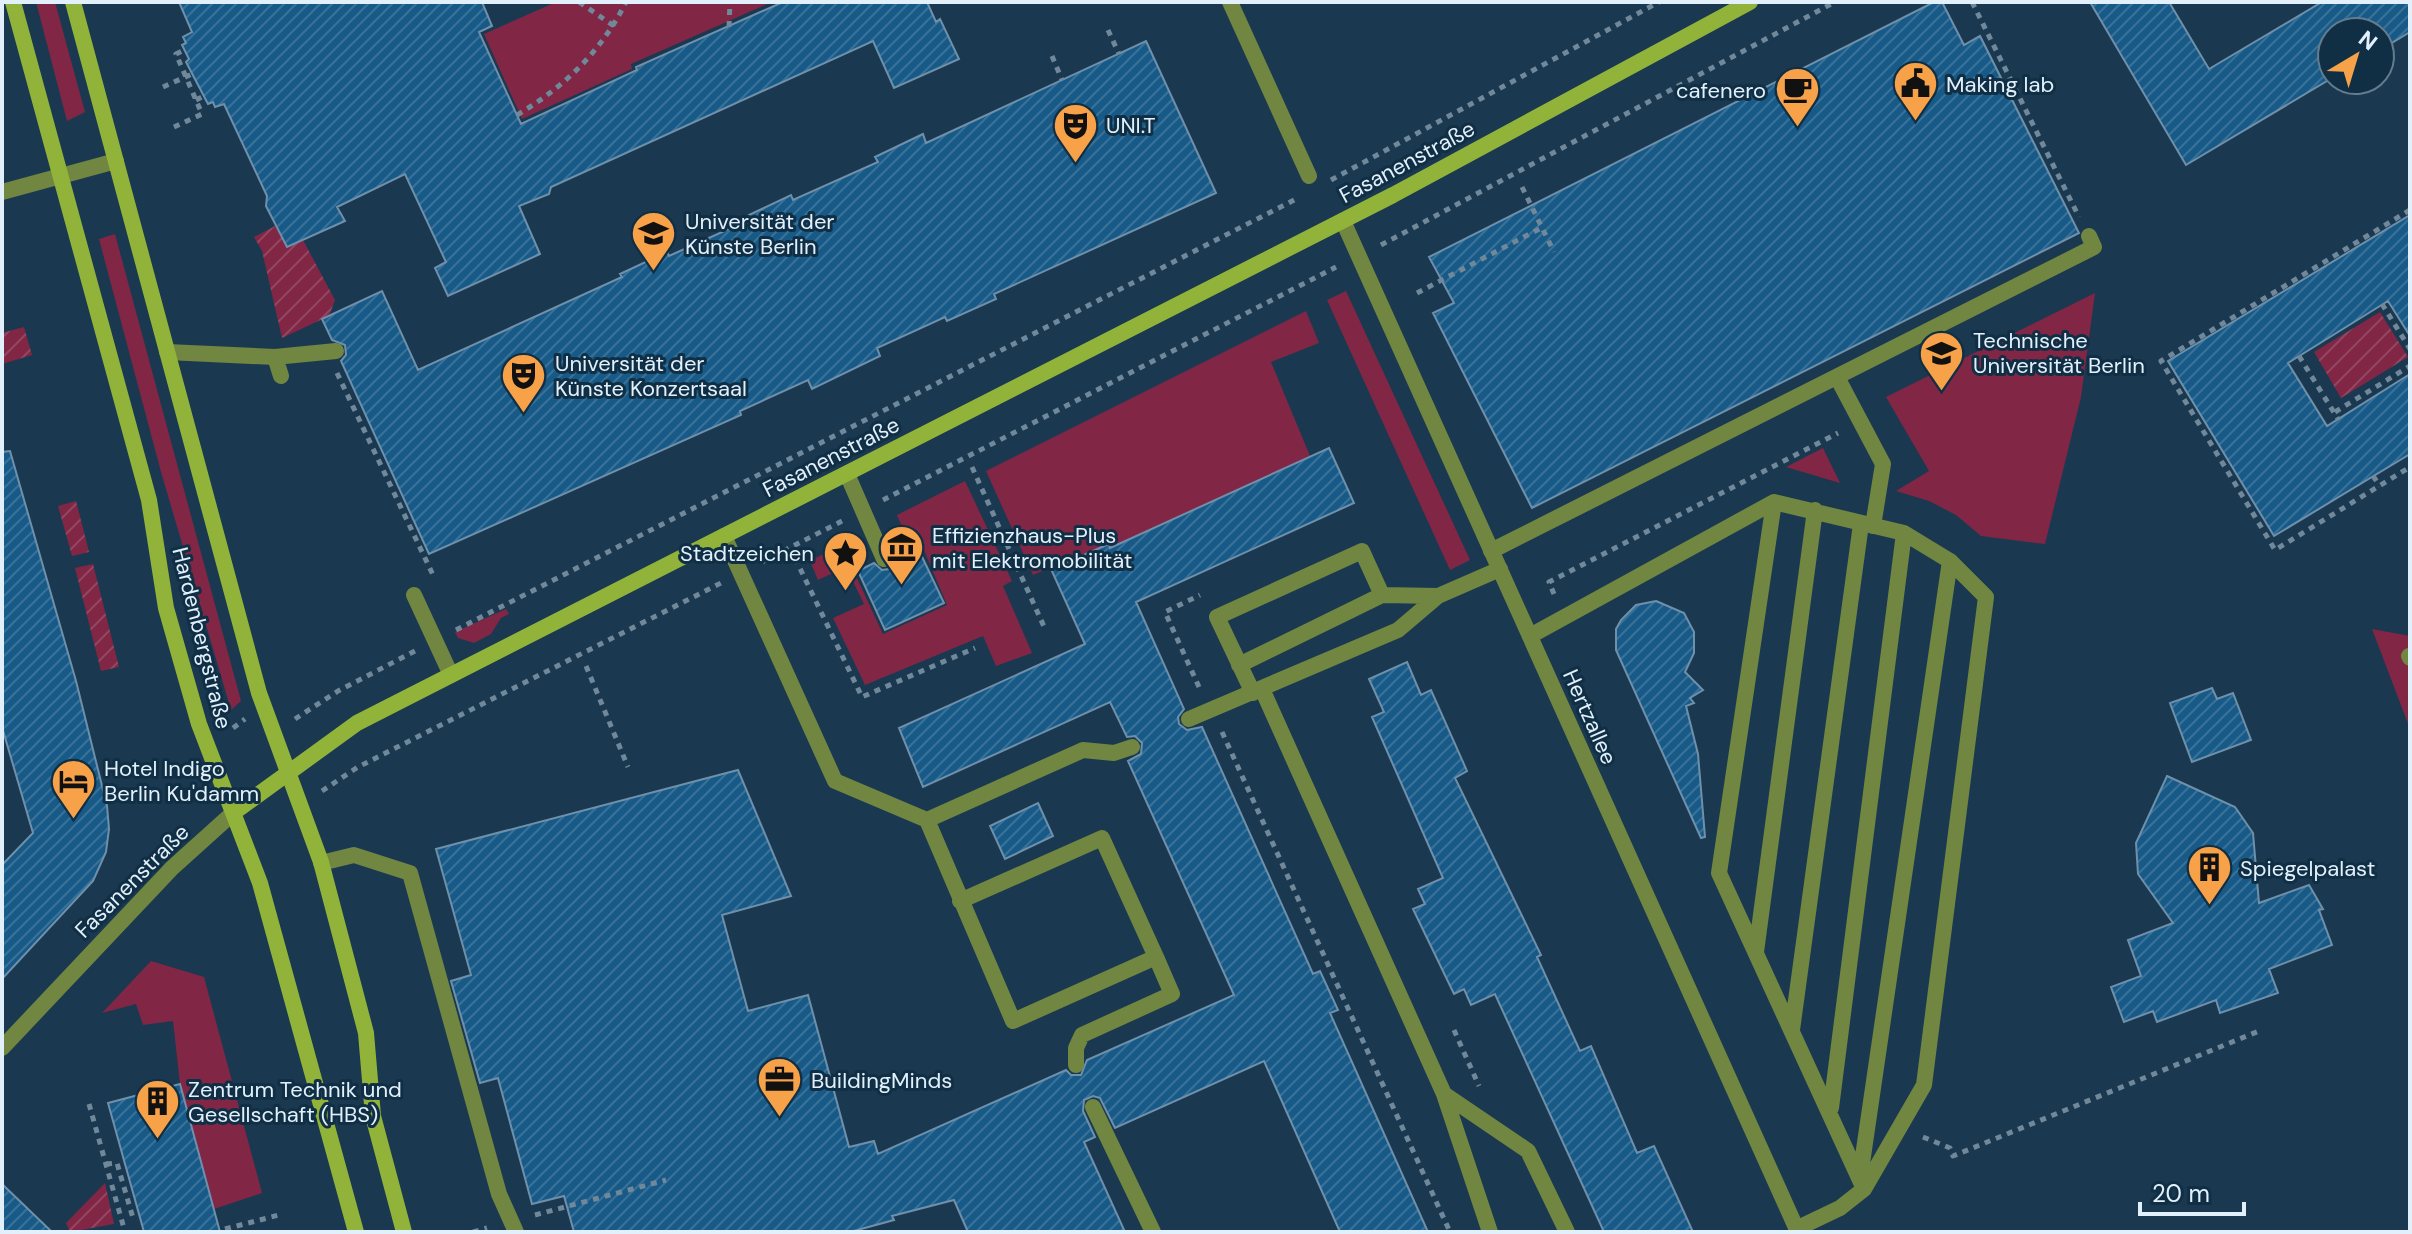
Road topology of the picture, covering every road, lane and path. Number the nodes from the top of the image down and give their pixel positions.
1 (13, 2) edge
2 (73, 2) edge
3 (579, 2) edge
4 (626, 2) edge
5 (730, 2) edge
6 (1230, 2) edge
7 (1659, 2) edge
8 (1750, 2) edge
9 (1835, 2) edge
10 (1972, 2) edge
11 (614, 26) junction
12 (729, 27) dead end
13 (1108, 30) dead end
14 (184, 50) dead end
15 (1119, 54) dead end
16 (1052, 56) dead end
17 (189, 75) junction
18 (1062, 80) dead end
19 (163, 87) dead end
20 (204, 96) dead end
21 (196, 100) junction
22 (517, 115) dead end
23 (174, 127) dead end
24 (116, 161) junction
25 (60, 177) junction
26 (1314, 181) joint
27 (1522, 187) dead end
28 (2, 192) edge
29 (1305, 194) dead end
30 (2410, 210) edge
31 (1343, 221) junction
32 (1541, 228) junction
33 (2089, 236) joint
34 (1384, 243) dead end
35 (1554, 252) dead end
36 (1417, 293) dead end
37 (2382, 304) dead end
38 (2410, 349) edge
39 (331, 351) joint
40 (167, 352) junction
41 (2299, 356) dead end
42 (275, 357) junction
43 (2410, 366) edge
44 (281, 376) dead end
45 (1838, 379) junction
46 (2335, 412) junction
47 (2338, 419) dead end
48 (1860, 421) junction
49 (972, 467) dead end
50 (2410, 467) edge
51 (847, 474) junction
52 (2373, 476) dead end
53 (2380, 486) junction
54 (1774, 502) junction
55 (1815, 510) junction
56 (1867, 525) junction
57 (1904, 533) junction
58 (724, 536) junction
59 (1491, 551) junction
60 (795, 558) dead end
61 (884, 559) dead end
62 (1950, 561) junction
63 (1500, 569) junction
64 (439, 587) dead end
65 (1207, 592) dead end
66 (1554, 594) dead end
67 (414, 595) dead end
68 (1382, 595) junction
69 (1438, 596) junction
70 (1046, 631) dead end
71 (1530, 636) junction
72 (435, 641) junction
73 (975, 648) dead end
74 (1239, 665) junction
75 (586, 666) dead end
76 (451, 675) junction
77 (1257, 691) junction
78 (337, 692) dead end
79 (1209, 710) junction
80 (1189, 719) dead end
81 (1132, 747) dead end
82 (358, 767) dead end
83 (628, 767) dead end
84 (289, 771) junction
85 (301, 804) junction
86 (233, 813) junction
87 (927, 820) junction
88 (321, 863) junction
89 (960, 901) junction
90 (1756, 954) junction
91 (1156, 957) junction
92 (1792, 1031) junction
93 (2259, 1031) dead end
94 (2, 1048) edge
95 (1076, 1065) dead end
96 (1444, 1094) junction
97 (89, 1104) dead end
98 (1093, 1107) dead end
99 (1830, 1109) junction
100 (1923, 1137) dead end
101 (106, 1164) junction
102 (666, 1180) dead end
103 (1862, 1184) junction
104 (541, 1214) dead end
105 (279, 1215) dead end
106 (133, 1218) dead end
107 (225, 1229) dead end
108 (1797, 1230) edge
109 (125, 1232) edge
110 (356, 1232) edge
111 (404, 1232) edge
112 (516, 1232) edge
113 (1153, 1232) edge
114 (1450, 1232) edge
115 (1490, 1232) edge
116 (1567, 1232) edge

1 - 25 main road, Hardenbergstraße
2 - 24 main road, Hardenbergstraße
3 - 11 path
4 - 11 path
5 - 12 path
6 - 26 street
7 - 26 path
8 - 31 main road, Fasanenstraße
9 - 34 path
10 - 33 path
11 - 22 path
13 - 15 path
14 - 17 path
16 - 18 path
17 - 19 path
17 - 21 path
20 - 21 path
21 - 23 path
24 - 25 street
24 - 40 main road, Hardenbergstraße
25 - 28 street
25 - 86 main road, Hardenbergstraße
27 - 32 path
29 - 72 path
30 - 53 path
31 - 51 main road, Fasanenstraße
31 - 59 street, Hertzallee
32 - 35 path
32 - 36 path
33 - 45 street
37 - 38 path
39 - 42 street
39 - 64 path
40 - 42 street
40 - 84 main road, Hardenbergstraße
41 - 46 path
42 - 44 street
43 - 46 path
45 - 48 street
45 - 59 street
46 - 47 path
48 - 56 street
48 - 66 path
49 - 70 path
50 - 53 path
51 - 58 main road, Fasanenstraße
51 - 61 street
52 - 53 path
54 - 55 street
54 - 71 street
54 - 90 street
55 - 56 street
55 - 90 street
56 - 57 street
56 - 92 street
57 - 62 street
57 - 99 street
58 - 76 main road, Fasanenstraße
58 - 87 street
59 - 63 street, Hertzallee
60 - 73 path
62 - 103 street
62 - 103 street
63 - 69 street
63 - 71 street, Hertzallee
65 - 79 path
67 - 72 street
68 - 69 street
68 - 74 street
68 - 74 street
69 - 77 street
71 - 108 street, Hertzallee
72 - 76 street
72 - 78 path
74 - 77 street
75 - 83 path
76 - 84 main road, Fasanenstraße
77 - 79 street
77 - 96 street
79 - 80 street
79 - 114 path
81 - 87 street
82 - 85 path
84 - 85 main road, Hardenbergstraße
84 - 86 main road, Fasanenstraße
85 - 88 main road, Hardenbergstraße
86 - 94 street, Fasanenstraße
86 - 110 main road, Hardenbergstraße
87 - 89 street
88 - 111 main road, Hardenbergstraße
88 - 112 street
89 - 91 street
89 - 91 street
90 - 92 street
91 - 95 street
92 - 99 street
93 - 100 path
96 - 115 street
96 - 116 street
97 - 101 path
98 - 113 street
99 - 103 street
101 - 106 path
101 - 109 path
102 - 104 path
103 - 108 street
105 - 107 path

